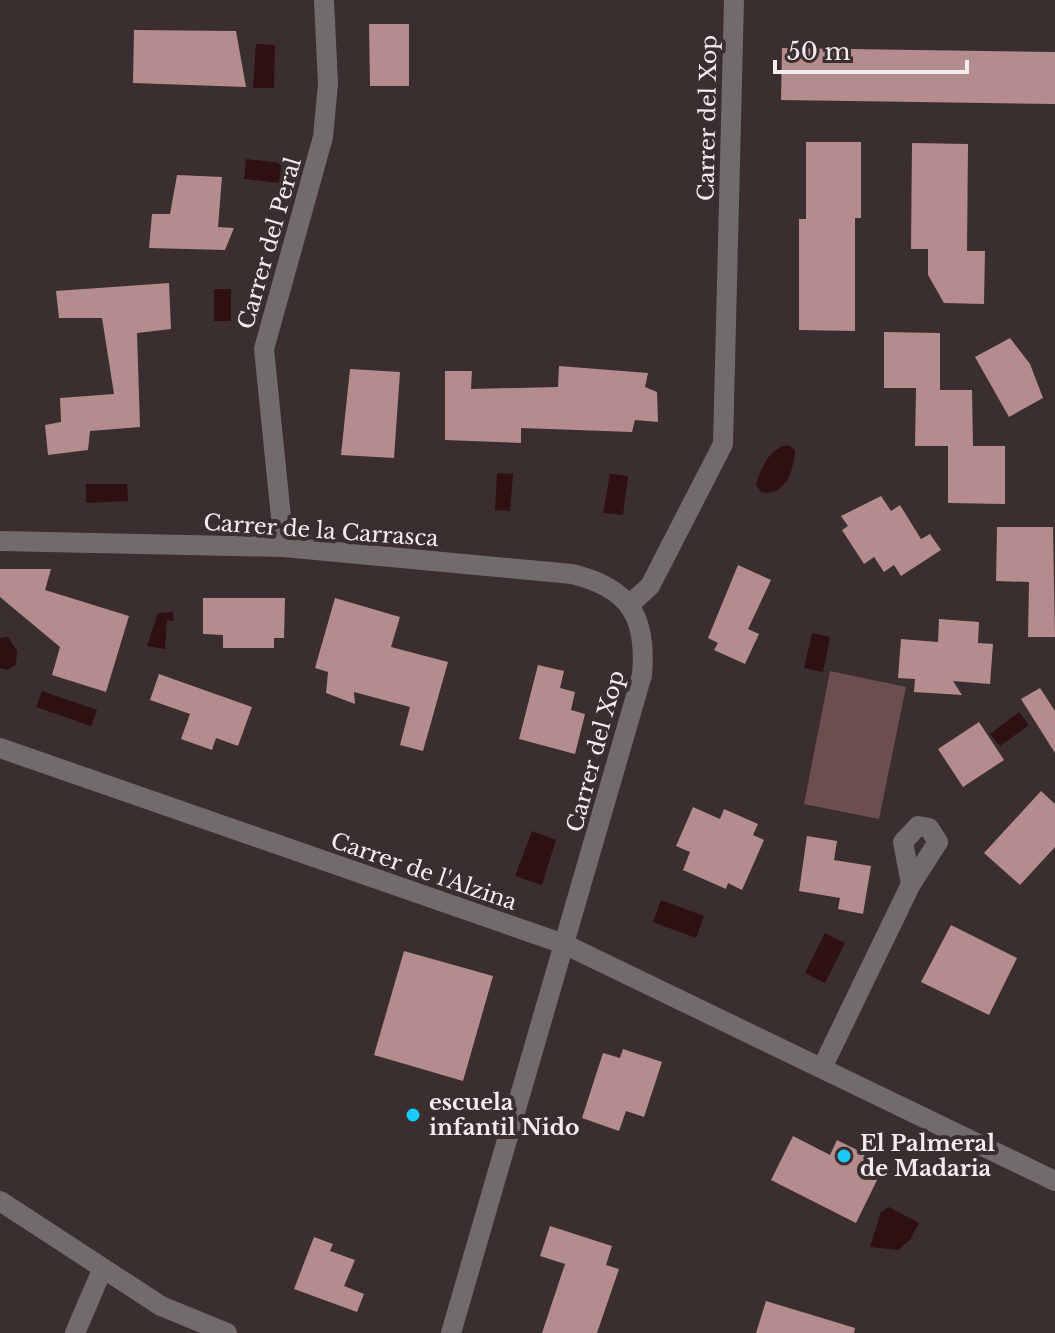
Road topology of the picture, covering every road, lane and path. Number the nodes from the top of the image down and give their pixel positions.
1 (324, 0) edge
2 (734, 0) edge
3 (0, 541) edge
4 (284, 547) junction
5 (630, 604) junction
6 (0, 748) edge
7 (911, 884) dead end
8 (564, 944) junction
9 (822, 1068) junction
10 (1055, 1181) edge
11 (0, 1201) edge
12 (102, 1270) junction
13 (75, 1333) edge
14 (227, 1333) edge
15 (451, 1333) edge

1 - 4 street, Carrer del Peral
2 - 5 street, Carrer del Xop
3 - 4 street, Carrer de la Carrasca
4 - 5 street, Carrer de la Carrasca
5 - 8 street, Carrer del Xop
6 - 8 street, Carrer de l'Alzina
7 - 9 street
8 - 9 street, Carrer de l'Alzina
8 - 15 street, Carrer del Xop
9 - 10 street, Carrer de l'Alzina
11 - 12 street
12 - 13 street
12 - 14 street

